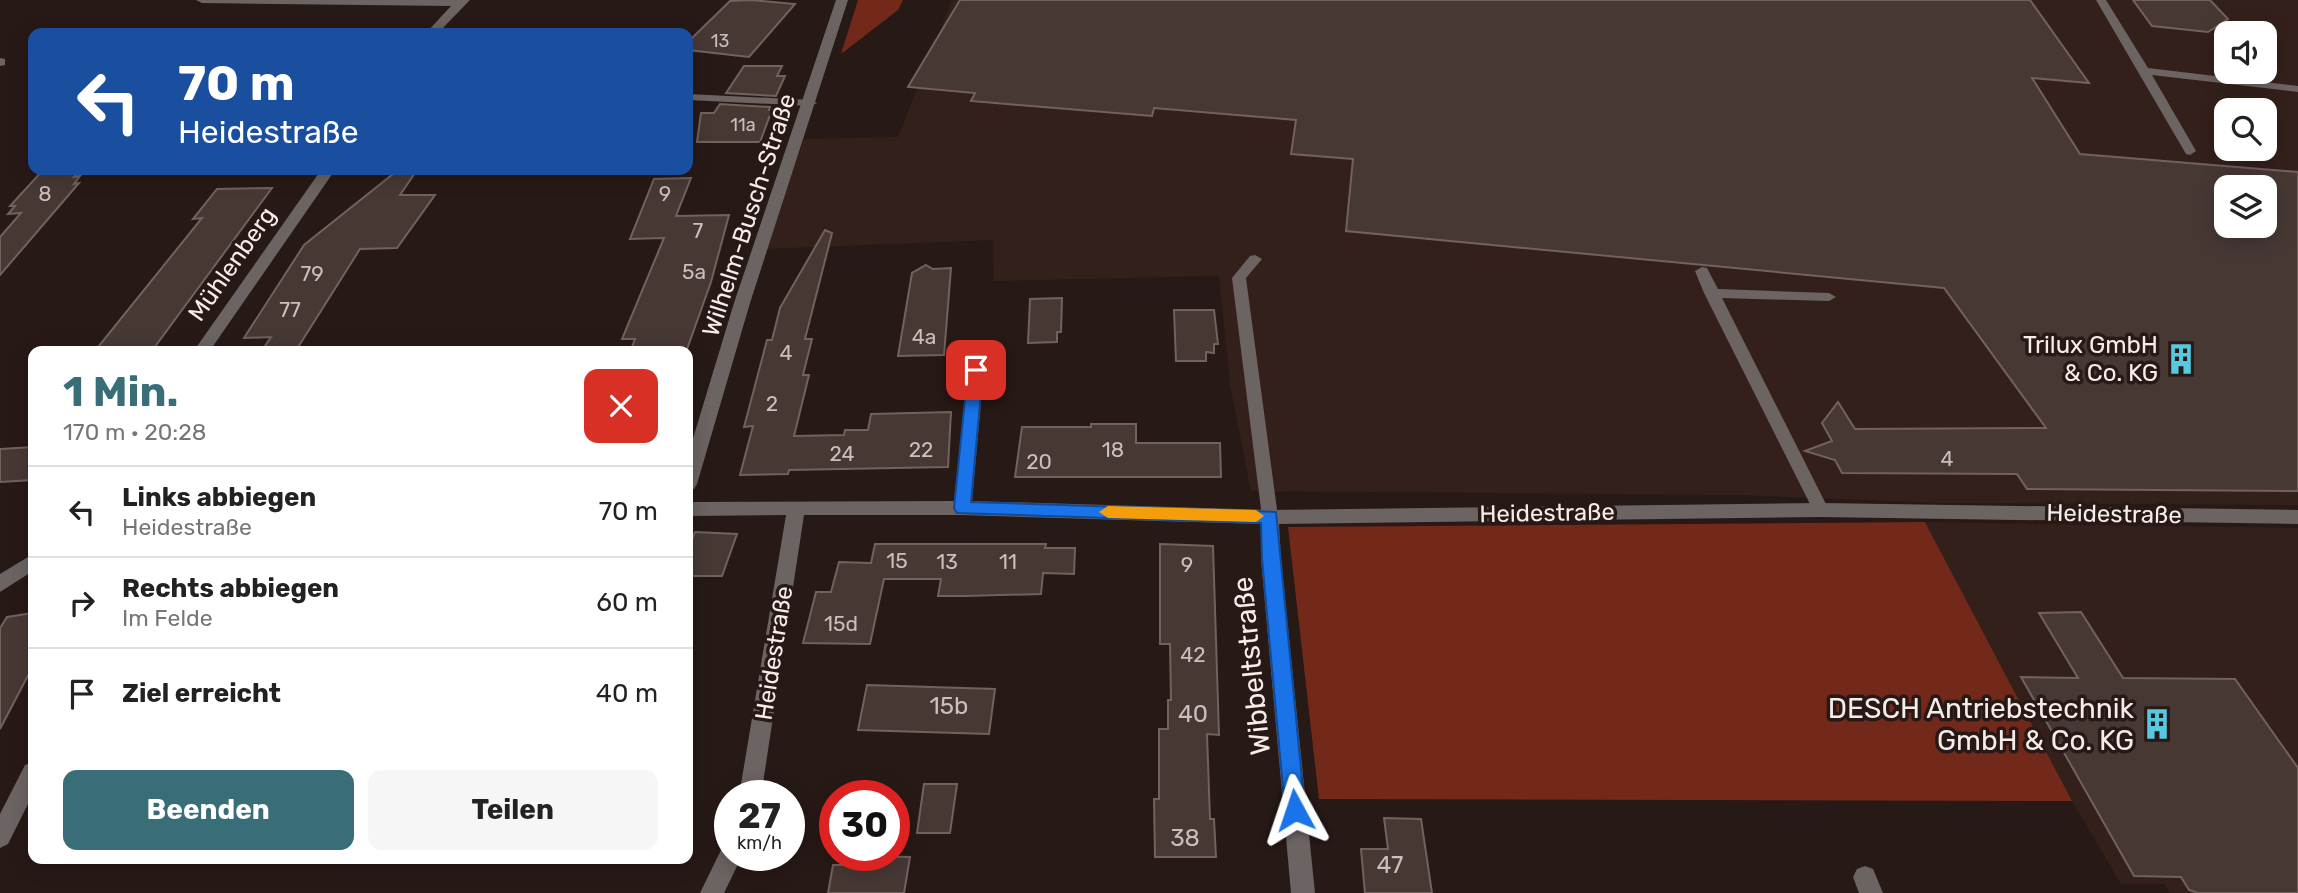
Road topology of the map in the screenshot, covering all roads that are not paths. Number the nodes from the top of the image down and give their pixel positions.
1 (202, 0) edge
2 (842, 0) edge
3 (2101, 0) edge
4 (462, 2) edge
5 (437, 28) edge
6 (2144, 71) junction
7 (2298, 89) edge
8 (693, 97) edge
9 (811, 103) junction
10 (2190, 151) dead end
11 (325, 175) edge
12 (1255, 260) dead end
13 (1702, 271) dead end
14 (1711, 293) junction
15 (1829, 297) dead end
16 (205, 346) edge
17 (976, 370) dead end
18 (693, 467) edge
19 (962, 508) junction
20 (693, 509) edge
21 (796, 509) junction
22 (1821, 510) junction
23 (1270, 517) junction
24 (2298, 517) edge
25 (28, 564) edge
26 (0, 584) edge
27 (753, 780) edge
28 (28, 782) edge
29 (0, 837) edge
30 (723, 871) edge
31 (712, 893) edge
32 (1303, 893) edge

1 - 4 street
2 - 9 street, Wilhelm-Busch-Straße
3 - 6 lane
4 - 5 street
6 - 7 lane
6 - 10 lane
8 - 9 lane
9 - 18 street, Wilhelm-Busch-Straße
11 - 16 street, Mühlenberg
12 - 23 lane
13 - 14 lane
14 - 15 lane
14 - 22 lane
17 - 19 street
19 - 21 street, Heidestraße
19 - 23 street, Heidestraße
20 - 21 street, Heidestraße
21 - 27 street, Heidestraße
22 - 23 street, Heidestraße
22 - 24 street, Heidestraße
23 - 32 street, Wibbeltstraße
25 - 26 street
28 - 29 street
30 - 31 street

